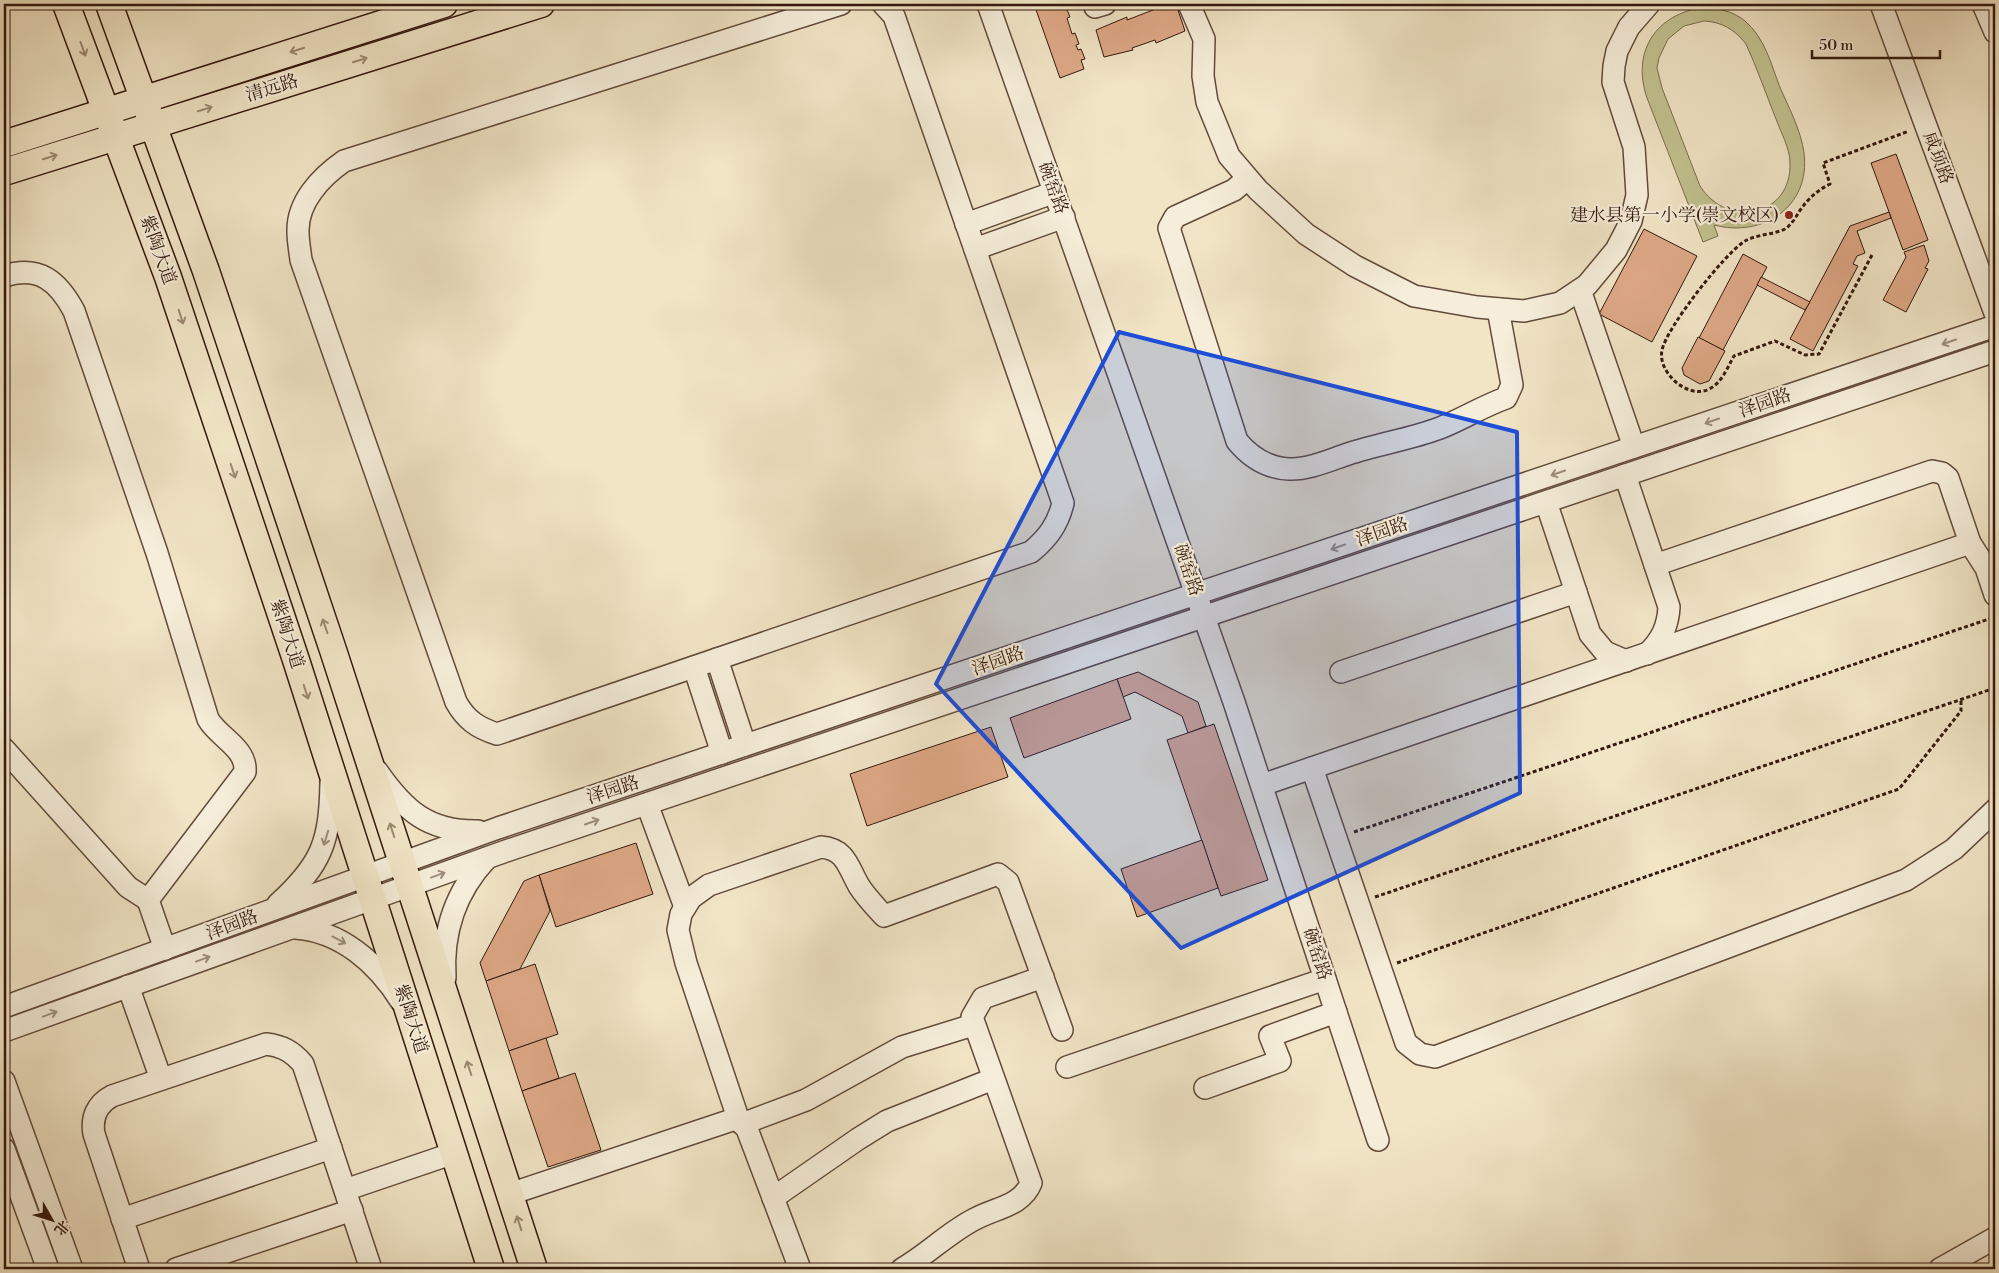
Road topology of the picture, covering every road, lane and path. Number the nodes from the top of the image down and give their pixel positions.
1 (66, 4) edge
2 (109, 4) edge
3 (444, 4) edge
4 (541, 4) edge
5 (841, 4) edge
6 (883, 4) edge
7 (988, 4) edge
8 (1094, 4) edge
9 (1105, 4) edge
10 (1190, 4) edge
11 (1649, 4) edge
12 (1881, 4) edge
13 (1983, 4) edge
14 (1995, 32) edge
15 (143, 99) junction
16 (106, 111) junction
17 (153, 125) junction
18 (1926, 125) junction
19 (116, 137) junction
20 (4, 144) edge
21 (4, 172) edge
22 (1247, 179) junction
23 (1055, 192) junction
24 (1064, 217) junction
25 (966, 224) junction
26 (974, 249) junction
27 (1872, 255) dead end
28 (4, 276) edge
29 (1580, 290) junction
30 (1498, 309) junction
31 (1995, 313) edge
32 (1995, 326) edge
33 (1995, 351) edge
34 (1634, 448) junction
35 (1625, 475) junction
36 (1546, 502) junction
37 (1982, 550) edge
38 (1655, 565) junction
39 (1576, 592) junction
40 (1197, 594) junction
41 (1995, 595) edge
42 (1204, 616) junction
43 (1995, 617) edge
44 (1647, 654) junction
45 (717, 659) junction
46 (1626, 661) junction
47 (694, 667) junction
48 (1341, 672) dead end
49 (1995, 688) edge
50 (1961, 700) junction
51 (745, 745) junction
52 (4, 749) edge
53 (722, 753) junction
54 (370, 761) junction
55 (1312, 768) junction
56 (332, 772) junction
57 (1262, 786) junction
58 (647, 804) junction
59 (1995, 810) edge
60 (490, 831) junction
61 (1336, 838) junction
62 (488, 857) junction
63 (406, 874) junction
64 (369, 887) junction
65 (148, 900) junction
66 (1358, 902) junction
67 (685, 907) junction
68 (270, 910) junction
69 (292, 927) junction
70 (165, 949) junction
71 (1381, 968) junction
72 (1043, 976) junction
73 (1325, 978) junction
74 (128, 986) junction
75 (448, 1003) junction
76 (4, 1007) edge
77 (409, 1012) junction
78 (1336, 1012) junction
79 (973, 1025) junction
80 (1062, 1030) dead end
81 (4, 1031) edge
82 (1066, 1066) dead end
83 (161, 1079) junction
84 (993, 1079) junction
85 (4, 1081) edge
86 (1205, 1088) dead end
87 (740, 1121) junction
88 (1378, 1140) dead end
89 (331, 1148) junction
90 (4, 1149) edge
91 (454, 1153) junction
92 (510, 1194) junction
93 (773, 1198) junction
94 (348, 1200) junction
95 (122, 1219) junction
96 (1995, 1238) edge
97 (48, 1269) edge
98 (72, 1269) edge
99 (139, 1269) edge
100 (176, 1269) edge
101 (371, 1269) edge
102 (491, 1269) edge
103 (534, 1269) edge
104 (800, 1269) edge
105 (902, 1269) edge
106 (1940, 1269) edge

1 -> 16 main road, 紫陶大道
2 - 15 main road
3 -> 15 main road, 清远路
17 -> 4 main road, 清远路
5 - 47 street
6 - 25 street
7 - 23 street, 碗窑路
8 - 9 street
10 - 22 street
11 - 29 street
12 - 18 street, 咸顼路
13 - 14 street
15 - 16 main road, 清远路
15 - 17 main road
16 - 19 main road, 紫陶大道
16 - 20 main road, 清远路
17 - 19 main road, 清远路
54 -> 17 main road
18 - 27 path
18 - 31 street, 咸顼路
21 -> 19 main road, 清远路
19 -> 56 main road, 紫陶大道
22 - 30 street
22 - 30 street
23 - 24 street, 碗窑路
23 - 25 street
24 - 26 street
24 - 40 street, 碗窑路
25 - 26 street
26 - 45 street
28 - 65 street
29 - 30 street
29 - 34 street
32 -> 34 street, 泽园路
33 - 35 street, 泽园路
34 -> 40 street, 泽园路
35 - 36 street, 泽园路
35 - 38 street
36 - 39 street
36 - 42 street, 泽园路
37 - 38 street
37 - 41 street
37 - 44 street
38 - 44 street
39 - 46 street
39 - 48 street
40 - 42 street, 碗窑路
40 - 51 street, 泽园路
42 - 57 street, 碗窑路
42 - 58 street, 泽园路
43 - 61 path
44 - 46 street
45 - 47 street
45 - 51 street
46 - 55 street
47 - 53 street
49 - 50 path
50 - 66 path
50 - 71 path
51 - 53 street, 泽园路
52 - 65 street
53 - 60 street, 泽园路
54 - 60 street
63 -> 54 main road
55 - 57 street
55 - 61 street
56 - 64 main road, 紫陶大道
56 -> 68 street
57 - 73 street, 碗窑路
62 -> 58 street, 泽园路
58 - 67 street
59 - 71 street
60 - 63 street, 泽园路
61 - 66 street
63 -> 62 street, 泽园路
62 - 75 street
63 - 64 street, 泽园路
63 - 75 main road
64 - 68 street, 泽园路
64 - 69 street, 泽园路
64 - 77 main road, 紫陶大道
65 - 70 street
66 - 71 street
67 - 72 street
67 - 87 street
68 - 70 street, 泽园路
74 -> 69 street, 泽园路
69 -> 77 street
70 - 76 street, 泽园路
72 - 79 street
72 - 80 street
73 - 78 street, 碗窑路
73 - 82 street
81 -> 74 street, 泽园路
74 - 83 street
92 -> 75 main road
77 - 91 main road, 紫陶大道
78 - 86 street
78 - 88 street, 碗窑路
79 - 84 street
79 - 87 street
83 - 89 street
83 - 95 street
84 - 93 street
84 - 105 street
85 - 98 street
87 - 92 street
87 - 93 street
89 - 94 street
89 - 95 street
90 - 97 street
91 - 94 street
91 - 102 main road, 紫陶大道
103 -> 92 main road
93 - 104 street
94 - 100 street
94 - 101 street
95 - 99 street
96 - 106 street

